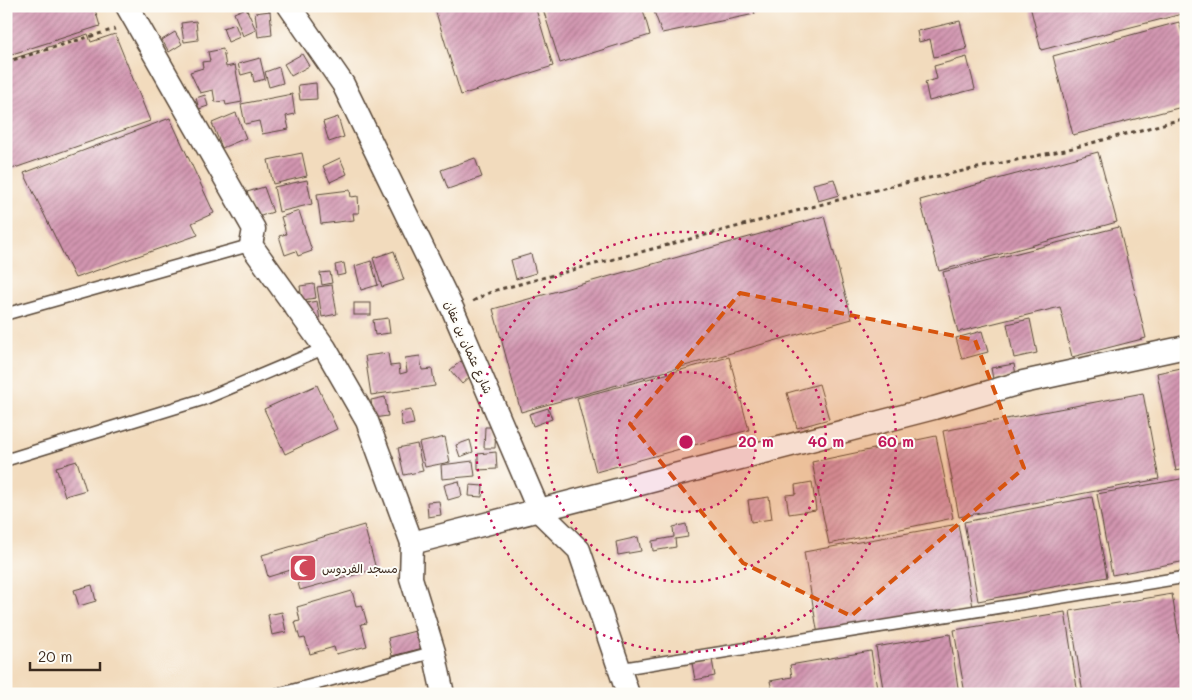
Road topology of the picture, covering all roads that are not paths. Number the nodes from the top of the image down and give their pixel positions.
1 (289, 6) edge
2 (131, 14) edge
3 (252, 245) junction
4 (6, 314) edge
5 (1186, 347) edge
6 (325, 348) junction
7 (6, 460) edge
8 (538, 511) junction
9 (412, 543) junction
10 (1186, 577) edge
11 (434, 652) junction
12 (619, 669) junction
13 (279, 694) edge
14 (443, 694) edge
15 (628, 694) edge

1 - 8 street, شارع عثمان بن عفان
2 - 3 street
3 - 4 lane
3 - 6 street
5 - 8 street
6 - 7 lane
6 - 9 street
8 - 9 street
8 - 12 street, شارع عثمان بن عفان
9 - 11 street
10 - 12 lane
11 - 13 lane
11 - 14 street
12 - 15 street, شارع عثمان بن عفان

